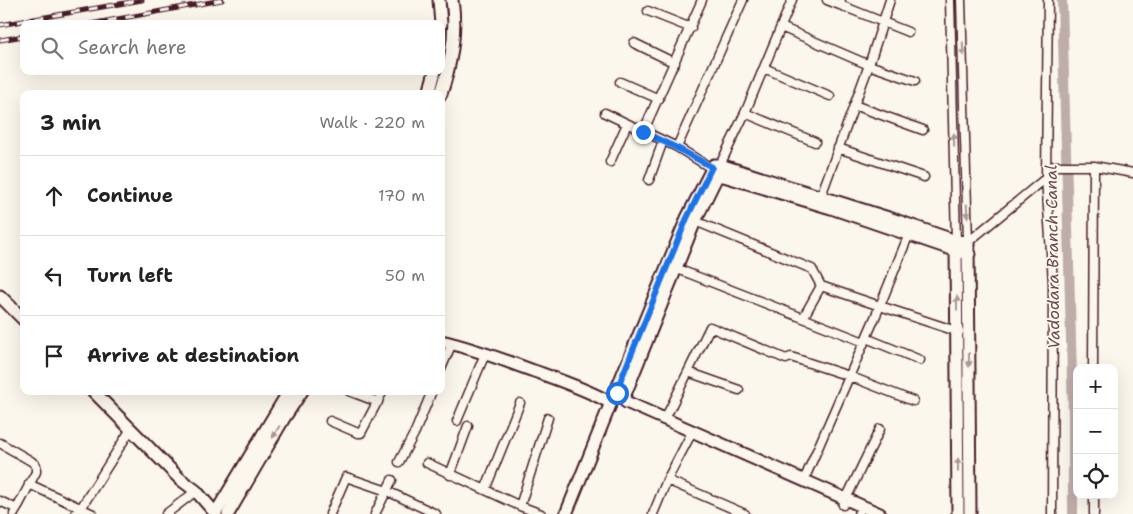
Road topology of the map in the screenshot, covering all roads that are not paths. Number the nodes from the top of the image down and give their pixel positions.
1 (439, 0) edge
2 (452, 0) edge
3 (702, 0) edge
4 (743, 0) edge
5 (792, 0) edge
6 (827, 0) edge
7 (890, 0) edge
8 (950, 0) edge
9 (961, 0) edge
10 (1048, 0) edge
11 (841, 2) edge
12 (648, 11) dead end
13 (441, 20) edge
14 (882, 23) junction
15 (781, 26) junction
16 (691, 28) junction
17 (908, 32) dead end
18 (634, 43) dead end
19 (675, 63) junction
20 (869, 65) junction
21 (764, 68) junction
22 (434, 75) edge
23 (915, 81) dead end
24 (620, 82) dead end
25 (430, 90) edge
26 (442, 90) edge
27 (830, 96) dead end
28 (659, 98) junction
29 (854, 105) junction
30 (604, 113) dead end
31 (745, 113) junction
32 (626, 124) junction
33 (923, 130) dead end
34 (643, 132) junction
35 (663, 141) junction
36 (815, 142) dead end
37 (677, 148) junction
38 (838, 148) junction
39 (610, 162) dead end
40 (1092, 166) junction
41 (718, 169) junction
42 (1133, 174) edge
43 (924, 177) dead end
44 (1046, 178) junction
45 (649, 180) dead end
46 (819, 200) junction
47 (694, 221) junction
48 (909, 234) junction
49 (956, 246) junction
50 (968, 248) junction
51 (675, 268) junction
52 (821, 286) junction
53 (0, 296) edge
54 (880, 306) junction
55 (20, 316) edge
56 (803, 318) junction
57 (957, 332) junction
58 (969, 334) junction
59 (865, 340) junction
60 (447, 342) edge
61 (485, 354) junction
62 (920, 360) dead end
63 (1092, 364) edge
64 (688, 372) junction
65 (849, 376) junction
66 (739, 390) dead end
67 (97, 395) edge
68 (287, 395) edge
69 (299, 395) edge
70 (360, 395) edge
71 (381, 395) edge
72 (430, 395) edge
73 (617, 401) junction
74 (913, 401) dead end
75 (378, 402) junction
76 (520, 403) dead end
77 (548, 418) dead end
78 (665, 419) junction
79 (330, 421) dead end
80 (457, 421) dead end
81 (468, 426) dead end
82 (131, 429) junction
83 (880, 429) dead end
84 (689, 438) junction
85 (0, 443) edge
86 (399, 462) dead end
87 (427, 463) dead end
88 (450, 475) junction
89 (392, 480) dead end
90 (667, 480) junction
91 (804, 480) junction
92 (29, 484) junction
93 (485, 490) junction
94 (387, 491) junction
95 (198, 493) junction
96 (1094, 499) edge
97 (0, 500) edge
98 (845, 502) junction
99 (520, 506) junction
100 (81, 508) junction
101 (15, 511) edge
102 (216, 511) edge
103 (427, 512) edge
104 (860, 513) edge
105 (75, 514) edge
106 (93, 514) edge
107 (166, 514) edge
108 (229, 514) edge
109 (330, 514) edge
110 (375, 514) edge
111 (436, 514) edge
112 (541, 514) edge
113 (566, 514) edge
114 (574, 514) edge
115 (653, 514) edge
116 (745, 514) edge
117 (880, 514) edge
118 (958, 514) edge
119 (970, 514) edge
120 (1052, 514) edge
121 (1094, 514) edge

1 - 13 street
2 - 26 street
3 - 16 street
4 - 37 street
5 - 15 street
6 - 11 street
7 - 14 street
49 -> 8 street
9 -> 50 street
10 - 44 street
11 - 14 street
12 - 16 street
14 - 17 street
14 - 20 street
15 - 20 street
15 - 21 street
16 - 19 street
18 - 19 street
19 - 28 street
20 - 23 street
20 - 29 street
21 - 27 street
21 - 31 street
22 - 25 street
24 - 28 street
28 - 34 street
29 - 33 street
29 - 38 street
30 - 32 street
31 - 36 street
31 - 41 street
32 - 34 street
32 - 39 street
34 - 35 street
35 - 37 street
35 - 45 street
37 - 41 street
38 - 43 street
38 - 46 street
40 - 42 street
40 - 44 street
40 - 63 street
41 - 46 street
41 - 47 street
41 - 73 street
44 - 50 street
44 - 120 street
46 - 48 street
46 - 49 street
47 - 51 street
47 - 52 street
48 - 49 street
48 - 54 street
49 - 50 street
57 -> 49 street
50 - 58 street
51 - 56 street
51 - 73 street
52 - 54 street
52 - 56 street
53 - 55 street
54 - 57 street
54 - 59 street
56 - 59 street
57 - 58 street
118 -> 57 street
58 -> 119 street
59 - 62 street
59 - 65 street
60 - 61 street
61 - 73 street
61 - 80 street
64 - 65 street
64 - 66 street
64 - 78 street
65 - 74 street
65 - 91 street
67 - 82 street
68 - 102 street
69 -> 108 street
70 - 75 street
71 - 75 street
72 - 86 street
73 - 78 street
73 - 84 street
73 - 113 street
73 - 114 street
75 - 79 street
76 - 93 street
77 - 99 street
78 - 91 street
81 - 88 street
82 - 95 street
82 - 100 street
83 - 98 street
84 - 90 street
84 - 98 street
85 - 92 street
87 - 88 street
88 - 93 street
89 - 94 street
90 - 115 street
90 - 116 street
91 - 98 street
92 - 100 street
92 - 101 street
93 - 99 street
94 - 103 street
94 - 109 street
94 - 110 street
95 - 102 street
95 - 107 street
96 - 121 street
97 - 101 street
98 - 104 street
98 - 117 street
99 - 112 street
100 - 105 street
100 - 106 street
102 - 108 street
103 - 111 street

